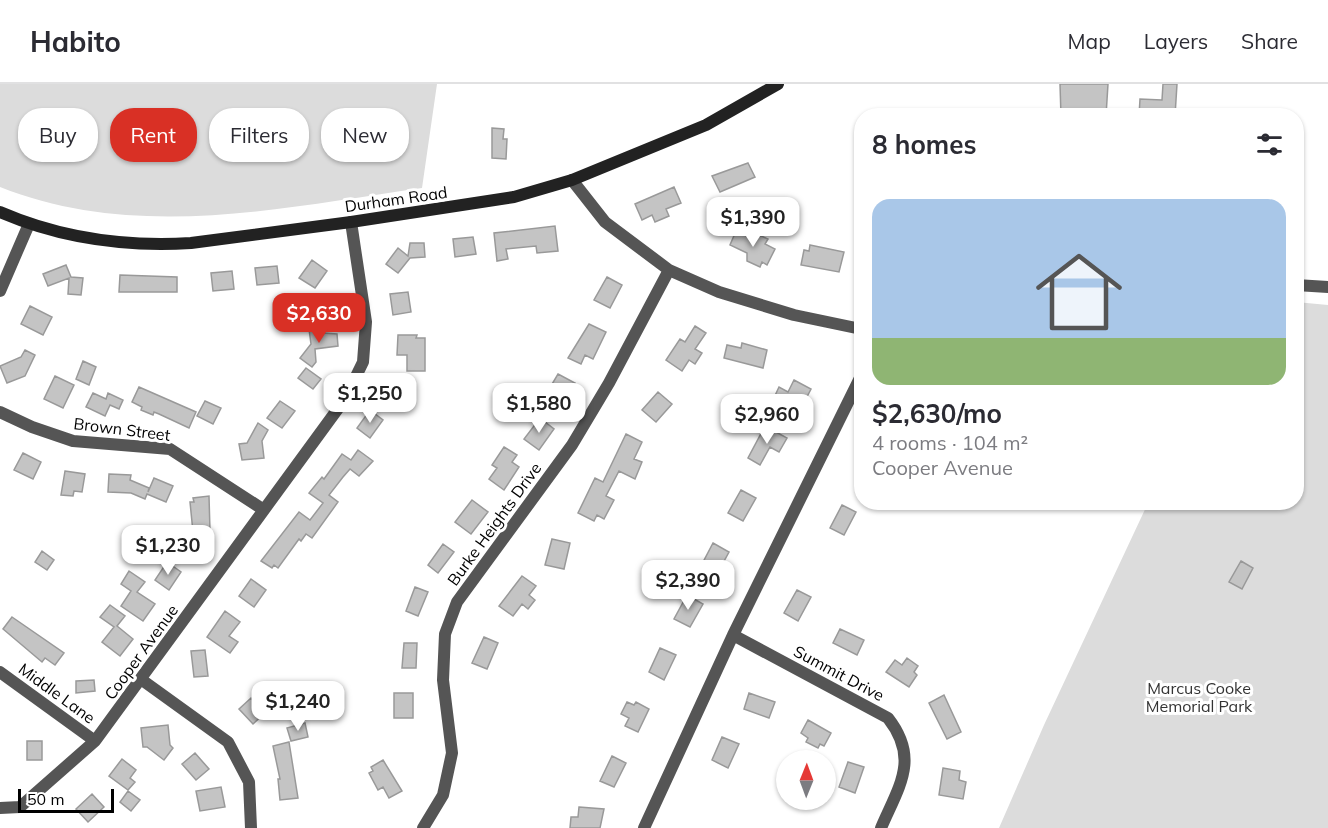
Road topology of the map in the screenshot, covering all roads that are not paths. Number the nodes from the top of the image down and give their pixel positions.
1 (777, 84) edge
2 (572, 180) junction
3 (0, 212) edge
4 (351, 222) junction
5 (29, 224) junction
6 (669, 270) junction
7 (1304, 286) edge
8 (1328, 287) edge
9 (0, 291) edge
10 (854, 328) edge
11 (854, 390) edge
12 (0, 412) edge
13 (264, 510) junction
14 (733, 635) junction
15 (0, 672) edge
16 (142, 680) junction
17 (95, 741) junction
18 (0, 808) edge
19 (251, 828) edge
20 (423, 828) edge
21 (644, 828) edge
22 (880, 828) edge

1 - 2 main road, Durham Road
2 - 4 main road, Durham Road
2 - 6 street
3 - 5 main road, Durham Road
4 - 5 main road, Durham Road
4 - 13 street, Cooper Avenue
5 - 9 street
6 - 10 street
6 - 20 street, Burke Heights Drive
7 - 8 street
11 - 14 street
12 - 13 street, Brown Street
13 - 16 street, Cooper Avenue
14 - 21 street
14 - 22 street, Summit Drive
15 - 17 street, Middle Lane
16 - 17 street, Cooper Avenue
16 - 19 street
17 - 18 street, Cooper Avenue

